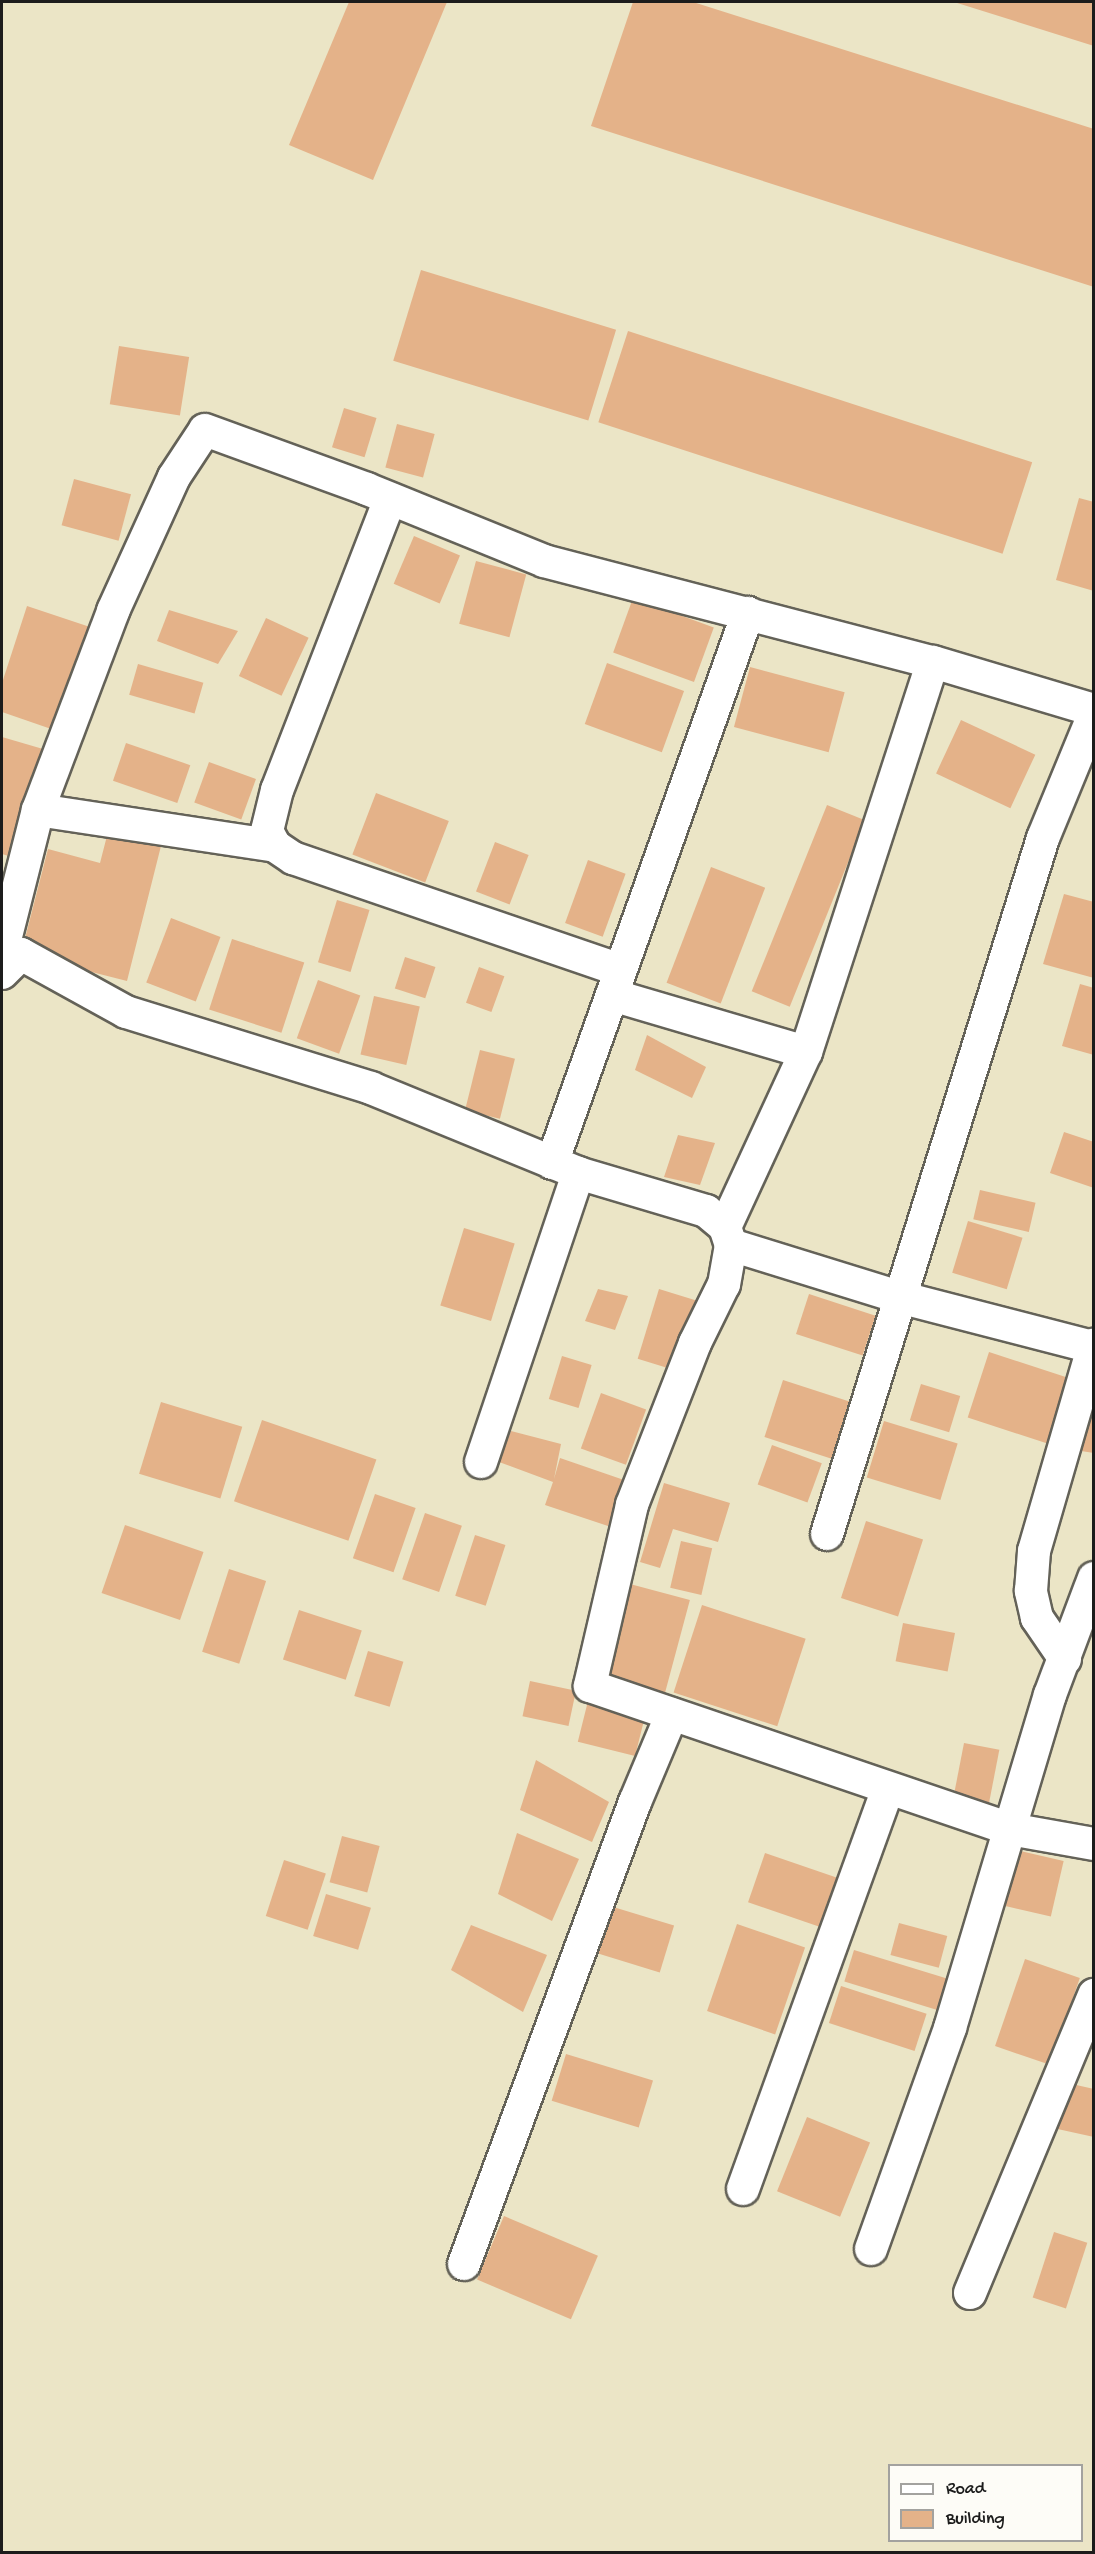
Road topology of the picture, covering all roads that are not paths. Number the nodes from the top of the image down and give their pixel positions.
1 (390, 498) junction
2 (747, 613) junction
3 (933, 662) junction
4 (1094, 712) edge
5 (38, 810) junction
6 (275, 846) junction
7 (2, 952) edge
8 (2, 973) edge
9 (616, 983) junction
10 (806, 1052) junction
11 (565, 1168) junction
12 (728, 1236) junction
13 (899, 1297) junction
14 (1093, 1346) edge
15 (481, 1462) dead end
16 (827, 1534) dead end
17 (1094, 1578) edge
18 (1065, 1659) junction
19 (672, 1714) junction
20 (888, 1788) junction
21 (1010, 1829) junction
22 (1094, 1844) edge
23 (1094, 1995) edge
24 (743, 2189) dead end
25 (871, 2249) dead end
26 (464, 2264) dead end
27 (970, 2293) dead end

1 - 2 street
1 - 5 street
1 - 6 street
2 - 3 street
2 - 9 street
3 - 4 street
3 - 10 street
4 - 13 street
5 - 6 street
5 - 7 street
6 - 9 street
8 - 11 street
9 - 10 street
9 - 11 street
10 - 12 street
11 - 12 street
11 - 15 street
12 - 13 street
12 - 19 street
13 - 14 street
13 - 16 street
14 - 18 street
17 - 18 street
18 - 21 street
19 - 20 street
19 - 26 street
20 - 21 street
20 - 24 street
21 - 22 street
21 - 25 street
23 - 27 street

